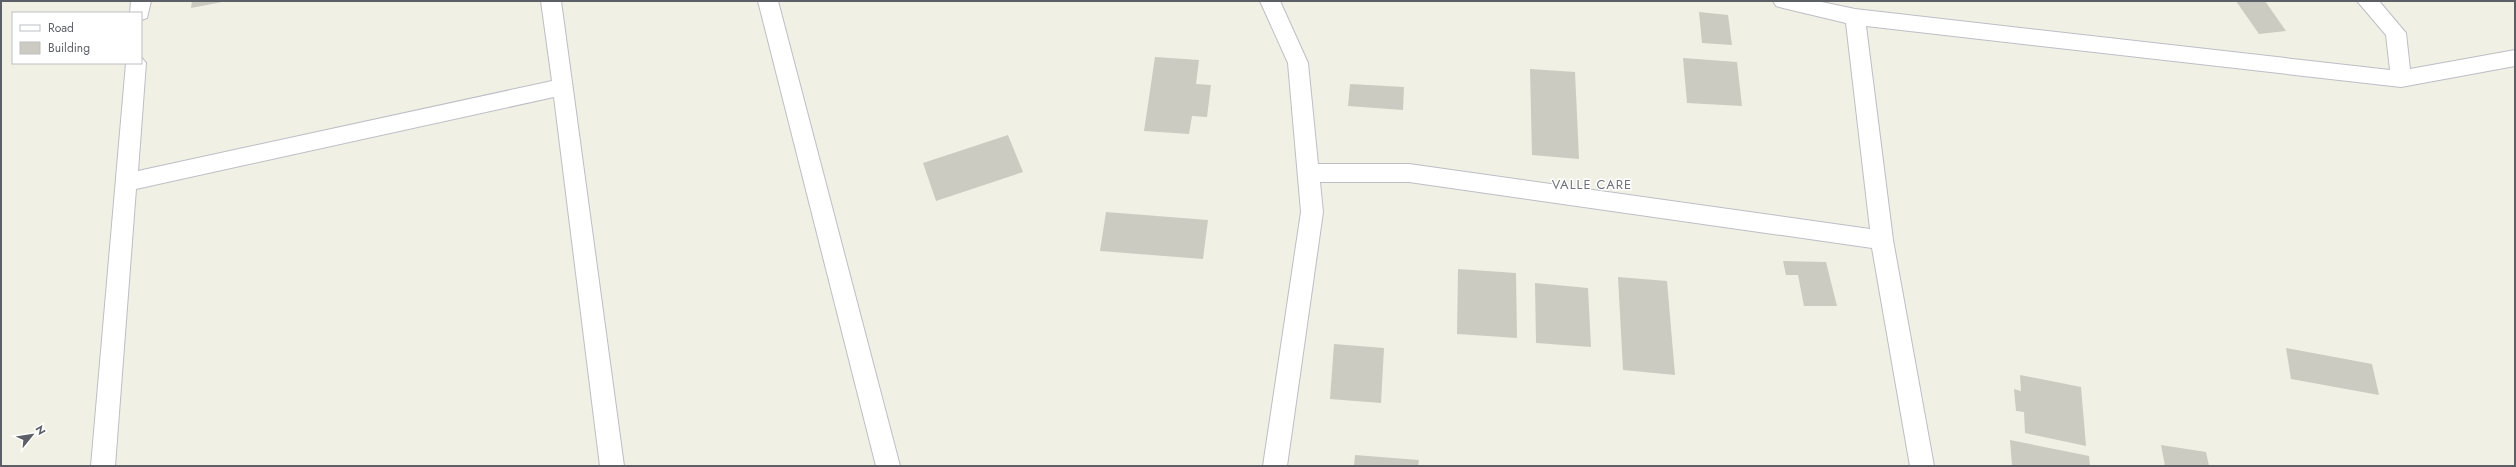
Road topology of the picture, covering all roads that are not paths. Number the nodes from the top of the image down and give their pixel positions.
1 (141, 1) edge
2 (551, 1) edge
3 (768, 1) edge
4 (1270, 1) edge
5 (1783, 1) edge
6 (2367, 1) edge
7 (140, 12) edge
8 (1854, 17) junction
9 (2515, 58) edge
10 (136, 64) edge
11 (2402, 79) junction
12 (564, 87) junction
13 (1309, 173) junction
14 (126, 182) junction
15 (1882, 240) junction
16 (102, 466) edge
17 (612, 466) edge
18 (888, 466) edge
19 (1275, 466) edge
20 (1922, 466) edge

1 - 7 street
2 - 12 street
3 - 18 street
4 - 13 street
5 - 8 street
6 - 11 street
8 - 11 street
8 - 15 street
9 - 11 street
10 - 14 street
12 - 14 street
12 - 17 street
13 - 15 street
13 - 19 street
14 - 16 street
15 - 20 street

